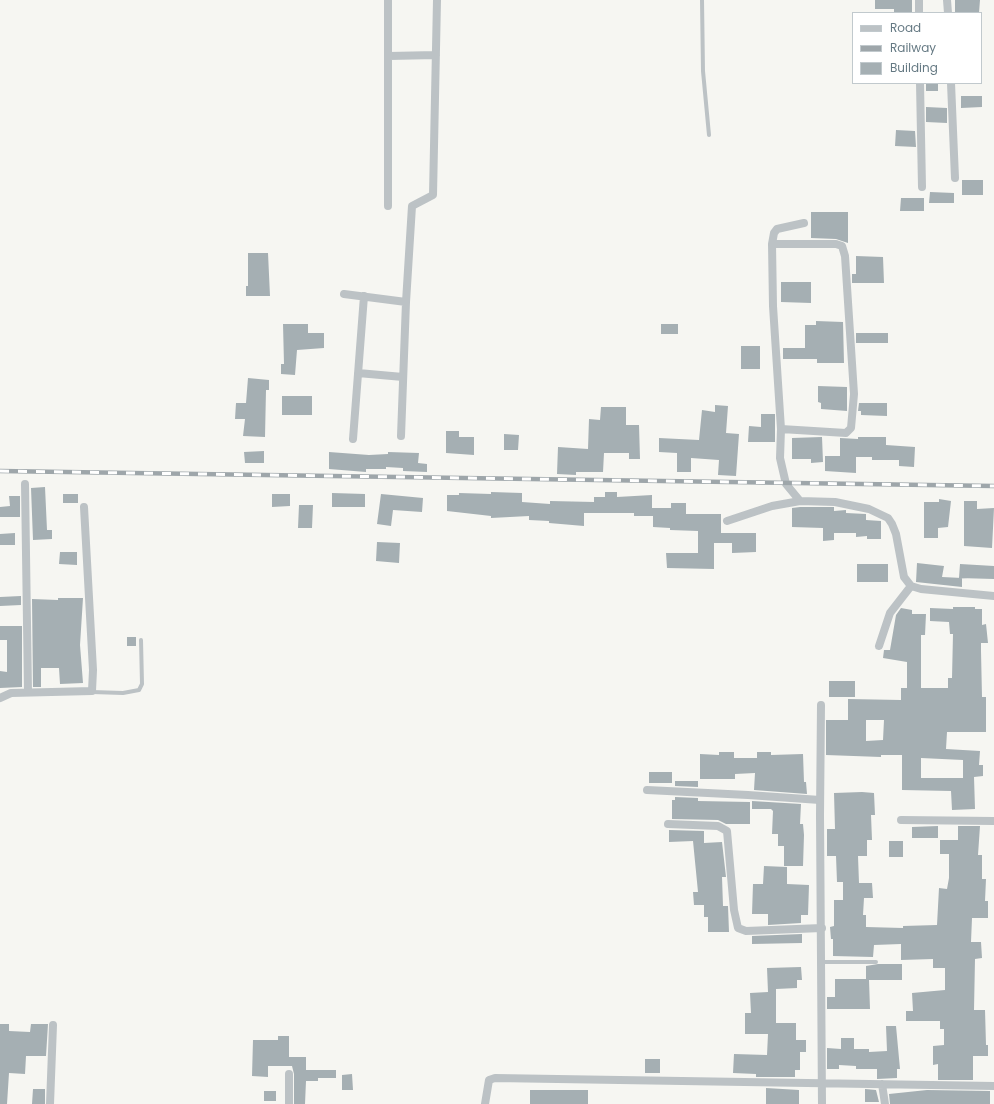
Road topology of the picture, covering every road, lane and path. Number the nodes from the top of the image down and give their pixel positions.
1 (388, 0) edge
2 (437, 0) edge
3 (702, 0) edge
4 (919, 0) edge
5 (948, 0) edge
6 (919, 12) edge
7 (948, 12) edge
8 (436, 55) junction
9 (389, 56) junction
10 (920, 84) edge
11 (951, 84) edge
12 (709, 135) dead end
13 (955, 178) dead end
14 (922, 187) dead end
15 (388, 206) dead end
16 (804, 222) dead end
17 (772, 244) junction
18 (344, 294) dead end
19 (364, 296) junction
20 (406, 302) junction
21 (358, 373) junction
22 (403, 377) junction
23 (781, 429) junction
24 (401, 436) dead end
25 (353, 439) dead end
26 (25, 484) dead end
27 (800, 501) junction
28 (84, 507) dead end
29 (727, 521) dead end
30 (911, 586) junction
31 (994, 596) edge
32 (141, 640) dead end
33 (878, 646) dead end
34 (28, 692) junction
35 (90, 692) junction
36 (0, 698) edge
37 (821, 705) dead end
38 (647, 790) dead end
39 (820, 800) junction
40 (900, 820) dead end
41 (994, 821) edge
42 (668, 824) dead end
43 (822, 928) junction
44 (822, 962) junction
45 (876, 962) dead end
46 (53, 1024) dead end
47 (289, 1074) dead end
48 (822, 1084) junction
49 (882, 1084) junction
50 (994, 1086) edge
51 (50, 1104) edge
52 (289, 1104) edge
53 (485, 1104) edge
54 (822, 1104) edge
55 (885, 1104) edge

1 - 9 street
2 - 8 street
3 - 12 lane
4 - 6 street
5 - 7 street
8 - 9 street
8 - 20 street
9 - 15 street
10 - 14 street
11 - 13 street
16 - 17 street
17 - 23 street
17 - 23 street
18 - 19 street
19 - 20 street
19 - 21 street
20 - 22 street
21 - 22 street
21 - 25 street
22 - 24 street
23 - 27 street
26 - 34 street
27 - 29 street
27 - 30 street
28 - 35 street
30 - 31 street
30 - 33 street
32 - 35 lane
34 - 35 street
34 - 36 street
37 - 39 street
38 - 39 street
39 - 43 street
40 - 41 street
42 - 43 street
43 - 44 street
44 - 45 lane
44 - 48 street
46 - 51 street
47 - 52 street
48 - 49 street
48 - 53 street
48 - 54 street
49 - 50 street
49 - 55 street

